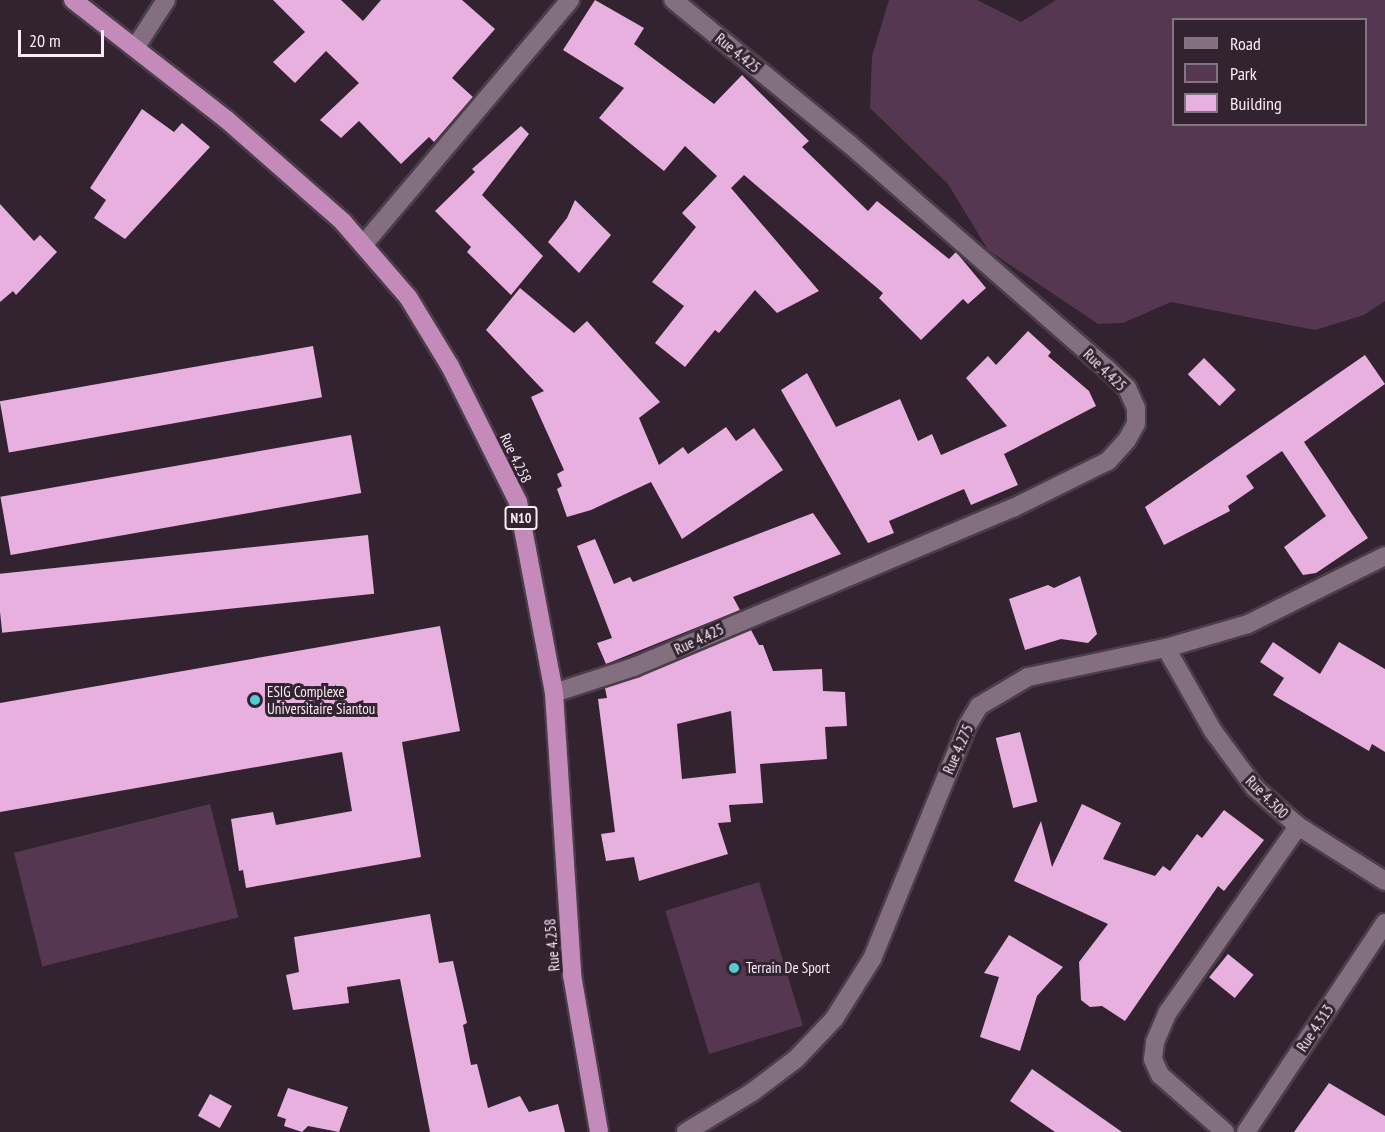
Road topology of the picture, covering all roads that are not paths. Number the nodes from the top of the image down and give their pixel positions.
1 (73, 0) edge
2 (166, 0) edge
3 (570, 0) edge
4 (673, 0) edge
5 (135, 48) junction
6 (363, 245) junction
7 (1385, 556) edge
8 (1166, 648) junction
9 (554, 693) junction
10 (1298, 826) junction
11 (1385, 881) edge
12 (1385, 923) edge
13 (599, 1132) edge
14 (686, 1132) edge
15 (1225, 1132) edge
16 (1246, 1132) edge

1 - 5 highway, Rue 4.258 / N10
2 - 5 street
3 - 6 street
4 - 9 street, Rue 4.425
5 - 6 highway, Rue 4.258 / N10
6 - 9 highway, Rue 4.258 / N10
7 - 8 street, Rue 4.275
8 - 10 street, Rue 4.300
8 - 14 street, Rue 4.275
9 - 13 highway, Rue 4.258 / N10
10 - 11 street, Rue 4.300
10 - 15 street
12 - 16 street, Rue 4.313

